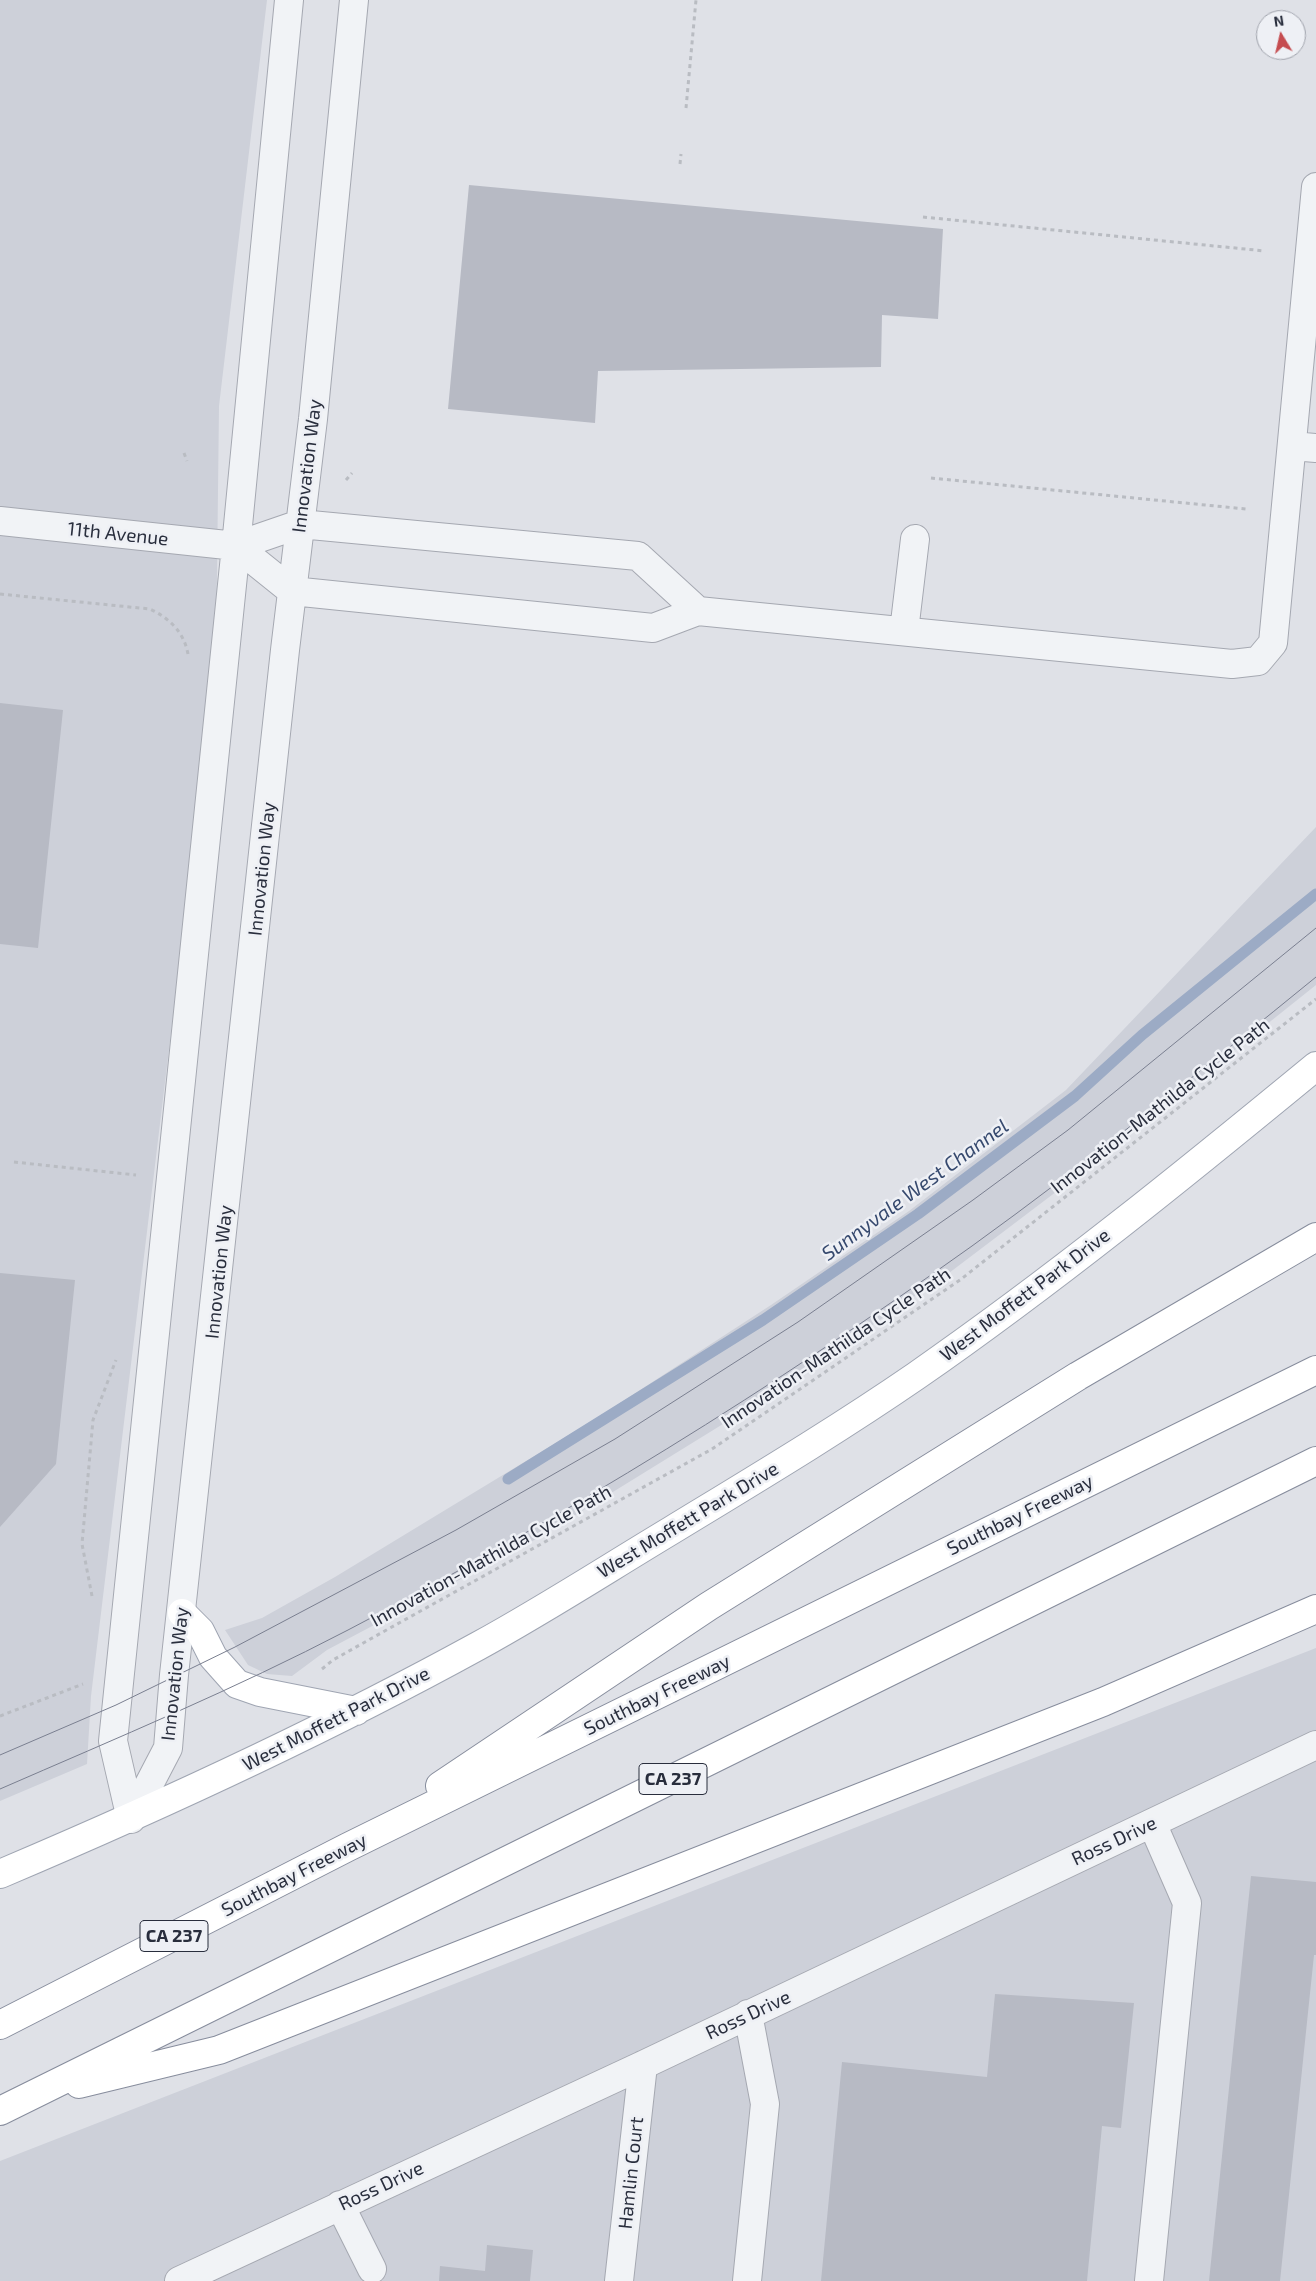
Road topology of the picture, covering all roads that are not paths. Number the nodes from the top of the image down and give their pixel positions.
1 (289, 0) edge
2 (354, 0) edge
3 (1316, 187) edge
4 (1304, 447) edge
5 (0, 521) edge
6 (300, 524) junction
7 (915, 540) dead end
8 (236, 546) junction
9 (292, 591) junction
10 (698, 611) junction
11 (904, 631) junction
12 (1316, 1066) edge
13 (1316, 1237) edge
14 (1316, 1370) edge
15 (1316, 1461) edge
16 (1316, 1609) edge
17 (182, 1613) junction
18 (356, 1711) junction
19 (1316, 1745) edge
20 (131, 1819) junction
21 (1152, 1823) junction
22 (348, 1848) junction
23 (0, 1874) edge
24 (748, 2014) junction
25 (0, 2025) edge
26 (643, 2065) junction
27 (29, 2096) junction
28 (0, 2111) edge
29 (340, 2205) junction
30 (372, 2269) dead end
31 (178, 2281) edge
32 (619, 2281) edge
33 (747, 2281) edge
34 (1149, 2281) edge

1 - 8 street
2 - 6 street, Innovation Way
3 - 4 street
4 - 11 street
5 - 8 street, 11th Avenue
6 - 8 street
6 - 9 street, Innovation Way
6 - 10 street
7 - 11 street
8 - 9 street
8 - 20 street
9 - 10 street
9 - 17 street, Innovation Way
10 - 11 street
12 - 18 main road, West Moffett Park Drive
13 - 22 main road
14 - 22 main road, Southbay Freeway / CA 237
15 - 27 main road, CA 237
16 - 27 main road
17 - 18 main road
17 - 20 street, Innovation Way
18 - 20 main road, West Moffett Park Drive
19 - 21 street, Ross Drive
20 - 23 main road, West Moffett Park Drive
21 - 24 street, Ross Drive
21 - 34 street
22 - 25 main road, Southbay Freeway / CA 237
24 - 26 street, Ross Drive
24 - 33 street
26 - 29 street, Ross Drive
26 - 32 street, Hamlin Court
27 - 28 main road, CA 237
29 - 30 street
29 - 31 street, Ross Drive

